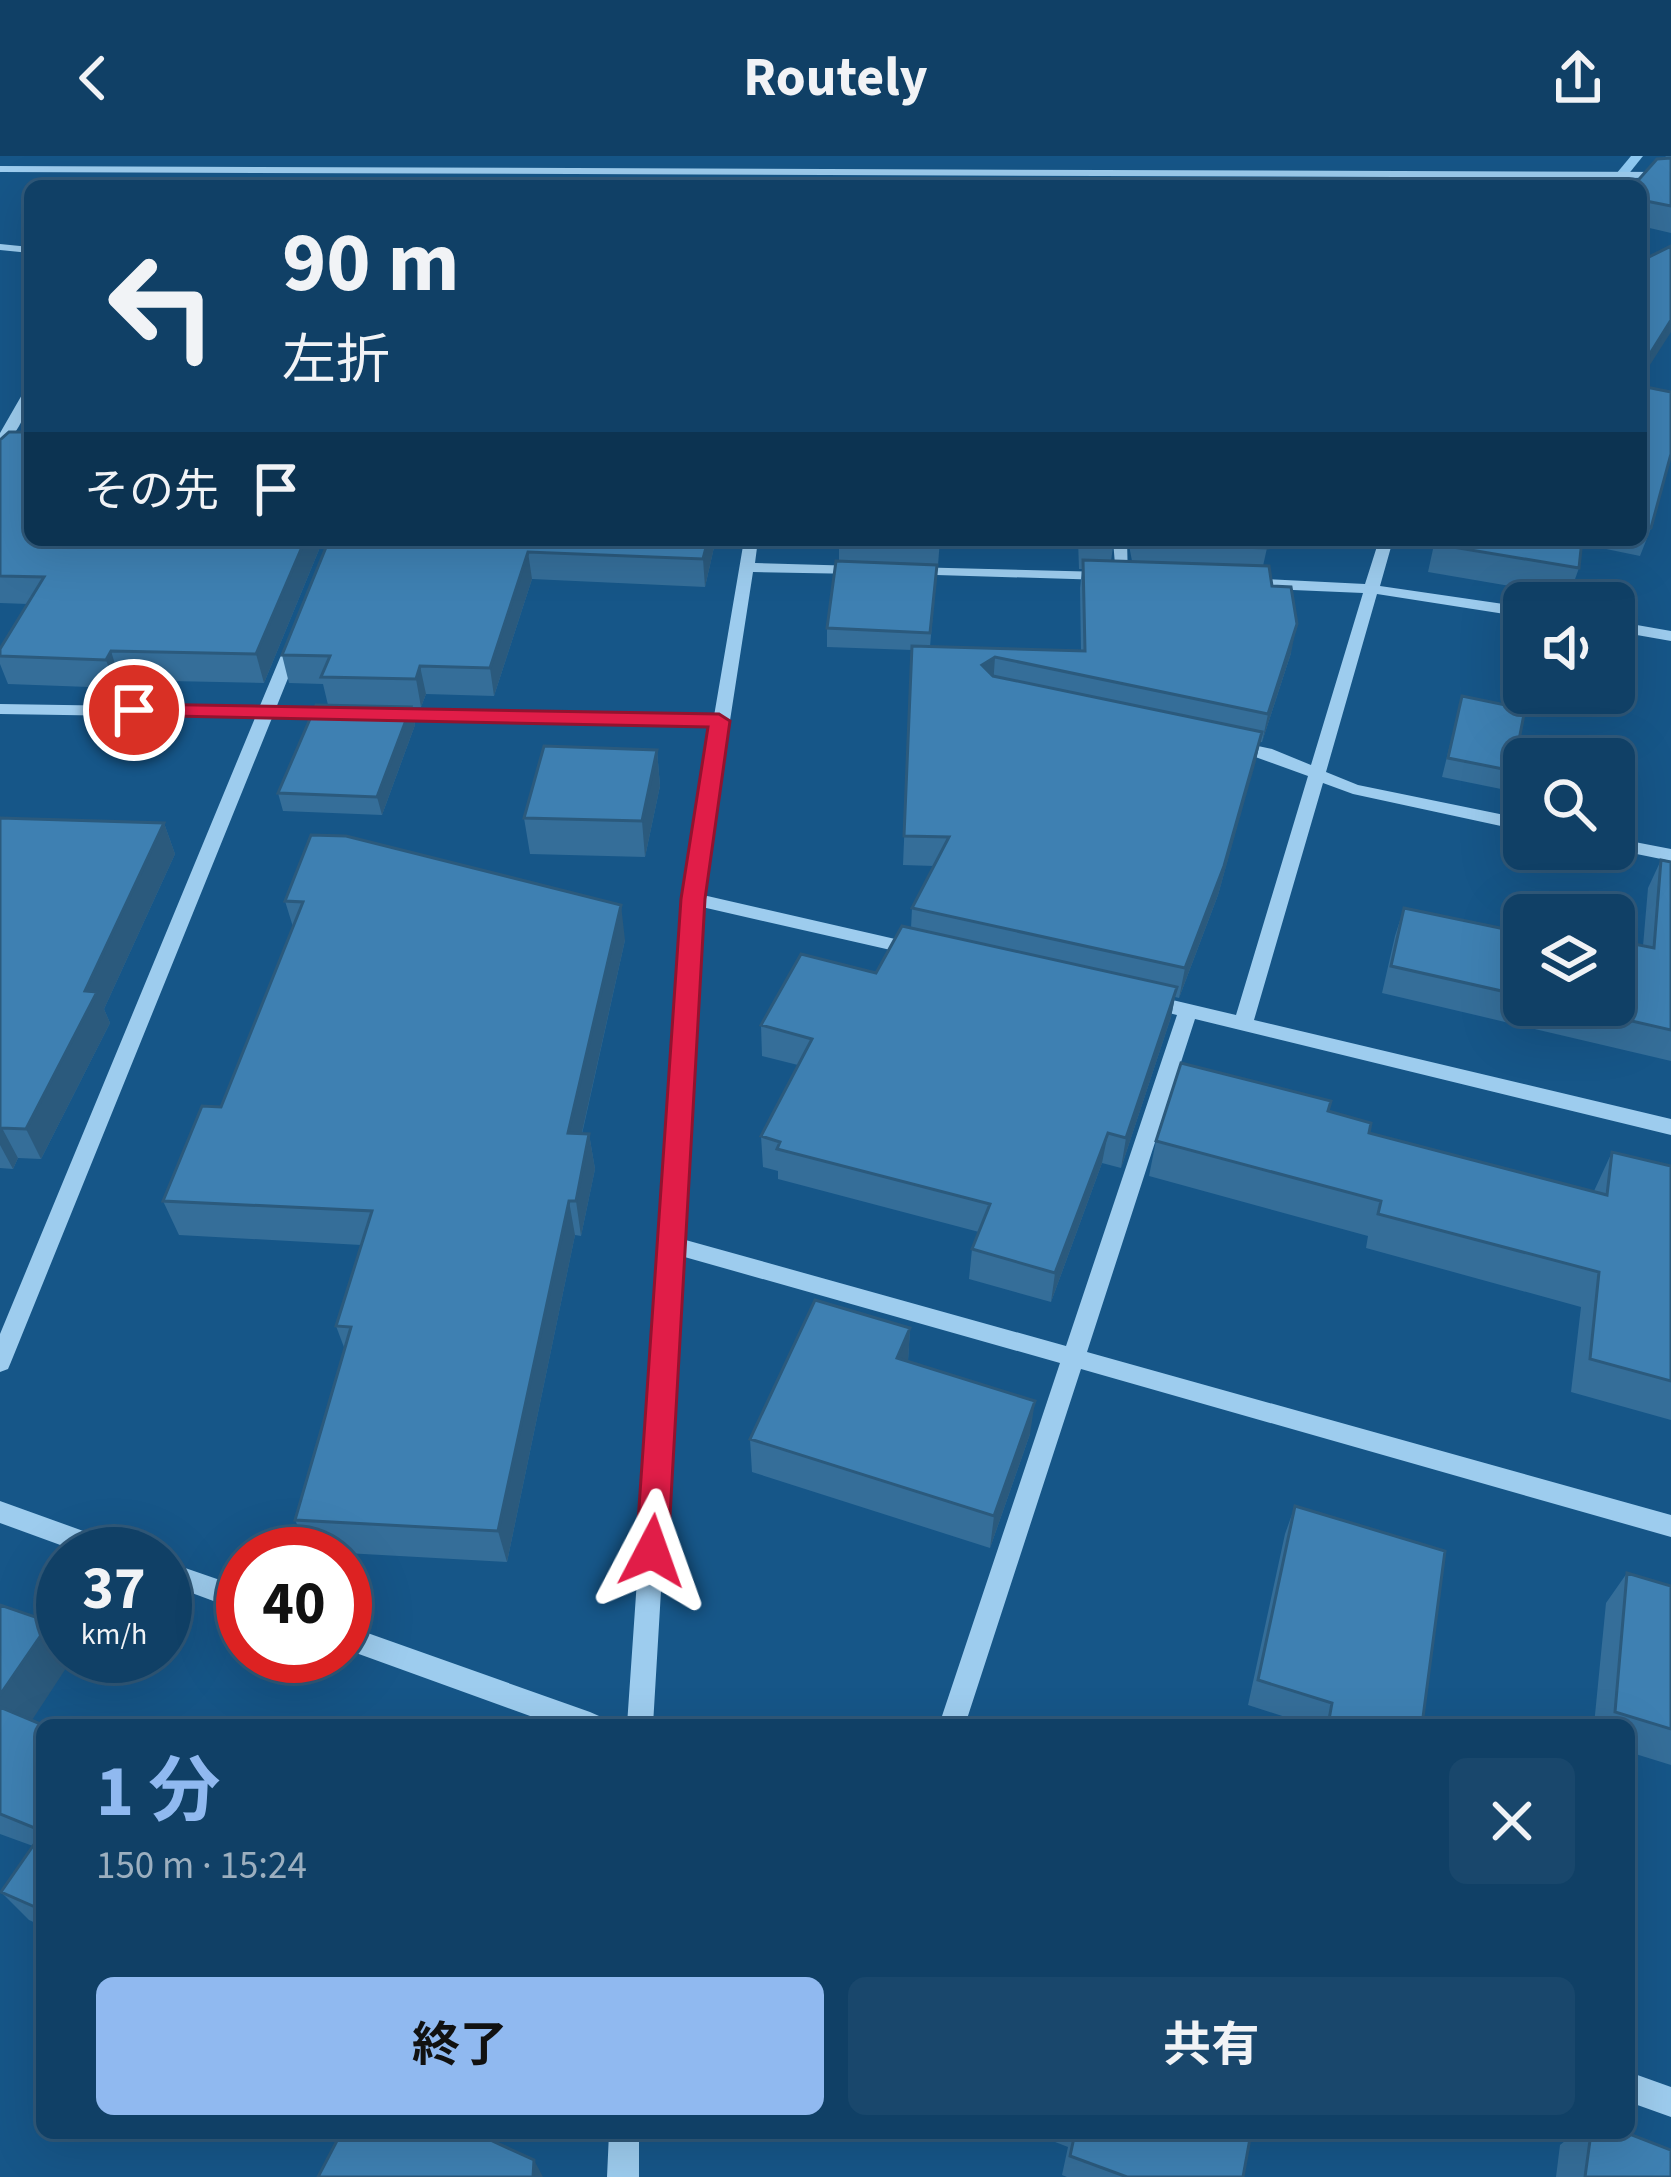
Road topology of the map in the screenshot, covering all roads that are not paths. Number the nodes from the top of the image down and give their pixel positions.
1 (772, 156) edge
2 (1326, 156) edge
3 (1519, 156) edge
4 (210, 163) edge
5 (0, 169) edge
6 (768, 171) junction
7 (1335, 173) junction
8 (1531, 175) junction
9 (1671, 175) edge
10 (763, 180) edge
11 (24, 403) edge
12 (0, 445) edge
13 (750, 546) edge
14 (1120, 546) edge
15 (1384, 546) edge
16 (746, 567) junction
17 (1123, 577) junction
18 (1145, 578) edge
19 (1236, 582) edge
20 (1372, 589) junction
21 (1503, 609) edge
22 (301, 626) edge
23 (1635, 630) edge
24 (1671, 636) edge
25 (0, 709) edge
26 (267, 712) junction
27 (719, 721) junction
28 (1221, 743) edge
29 (1319, 775) junction
30 (1503, 821) edge
31 (1635, 848) edge
32 (1671, 856) edge
33 (693, 899) junction
34 (940, 955) edge
35 (1120, 995) edge
36 (1188, 1010) junction
37 (1243, 1023) junction
38 (1671, 1127) edge
39 (673, 1246) junction
40 (1070, 1358) junction
41 (0, 1362) edge
42 (0, 1512) edge
43 (1671, 1526) edge
44 (41, 1527) edge
45 (372, 1646) edge
46 (573, 1719) edge
47 (640, 1719) edge
48 (954, 1719) edge
49 (1635, 2089) edge
50 (1671, 2102) edge
51 (624, 2139) edge
52 (623, 2177) edge

1 - 6 street
2 - 7 street
3 - 8 street
4 - 5 street
4 - 6 street
6 - 7 street
6 - 10 street
7 - 8 street
8 - 9 street
11 - 12 street
13 - 16 street
14 - 17 street
15 - 20 street
16 - 17 street
16 - 27 street
17 - 18 street
19 - 20 street
20 - 21 street
20 - 29 street
22 - 26 street
23 - 24 street
25 - 26 street
26 - 27 street
26 - 41 street
27 - 33 street
28 - 29 street
29 - 30 street
29 - 37 street
31 - 32 street
33 - 34 street
33 - 39 street
35 - 36 street
36 - 37 street
36 - 40 street
37 - 38 street
39 - 40 street
39 - 47 street
40 - 43 street
40 - 48 street
42 - 44 street
45 - 46 street
49 - 50 street
51 - 52 street

